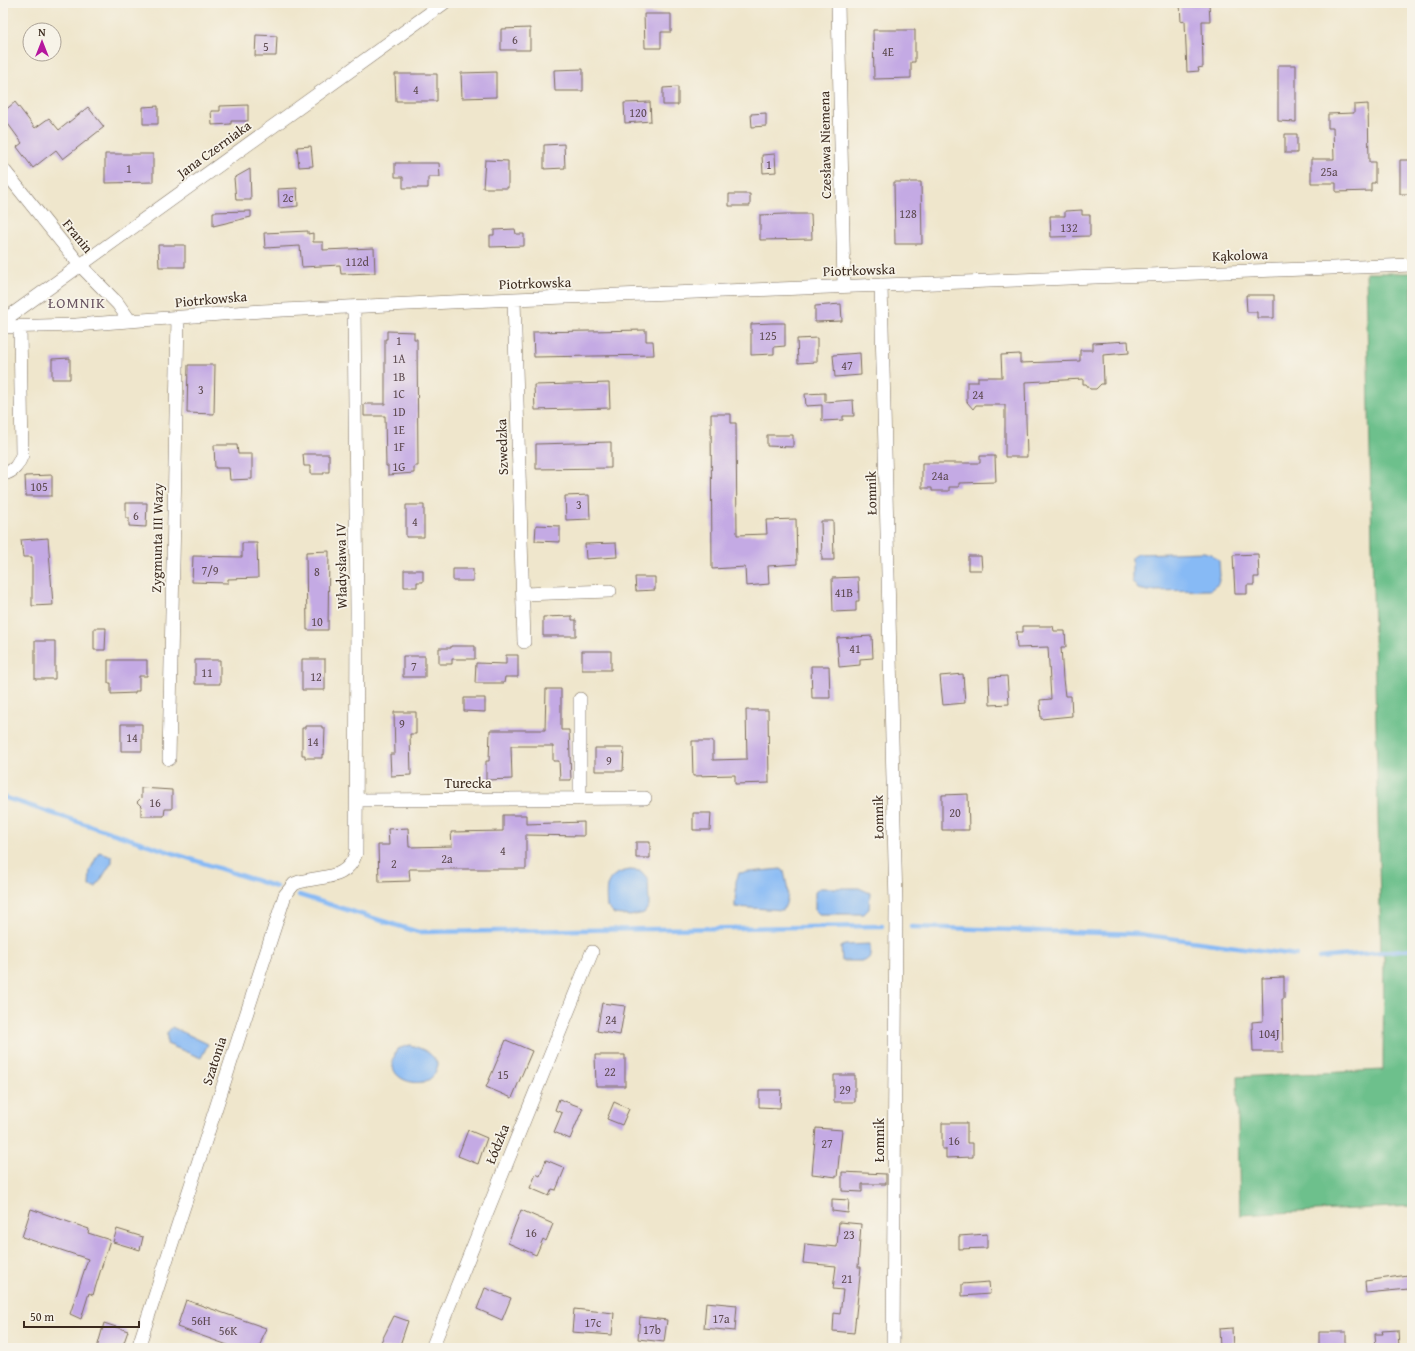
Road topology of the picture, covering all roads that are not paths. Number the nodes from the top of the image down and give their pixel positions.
1 (444, 3) edge
2 (838, 3) edge
3 (3, 169) edge
4 (80, 265) junction
5 (1412, 265) edge
6 (1069, 278) joint
7 (882, 285) junction
8 (844, 286) junction
9 (514, 299) junction
10 (354, 307) junction
11 (178, 318) junction
12 (3, 321) edge
13 (130, 321) junction
14 (3, 327) edge
15 (20, 328) junction
16 (3, 474) edge
17 (610, 591) dead end
18 (523, 594) junction
19 (524, 642) dead end
20 (580, 699) dead end
21 (169, 759) dead end
22 (645, 798) dead end
23 (580, 799) junction
24 (357, 800) junction
25 (356, 825) joint
26 (592, 952) dead end
27 (138, 1348) edge
28 (432, 1348) edge
29 (893, 1348) edge

1 - 4 street, Jana Czerniaka
2 - 8 street, Czesława Niemena
3 - 4 street, Franin
4 - 12 street, Jana Czerniaka
4 - 13 street, Franin
5 - 6 street, Kąkolowa
6 - 7 street, Piotrkowska
7 - 8 street, Piotrkowska
7 - 29 street, Łomnik
8 - 9 street, Piotrkowska
9 - 10 street, Piotrkowska
9 - 18 street, Szwedzka
10 - 11 street, Piotrkowska
10 - 24 street, Władysława IV
11 - 13 street, Piotrkowska
11 - 21 street, Zygmunta III Wazy
13 - 15 street, Piotrkowska
14 - 15 street, Piotrkowska
15 - 16 street
17 - 18 street
18 - 19 street, Szwedzka
20 - 23 street
22 - 23 street, Turecka
23 - 24 street, Turecka
24 - 25 street, Władysława IV
25 - 27 street, Szatonia
26 - 28 street, Łódzka

